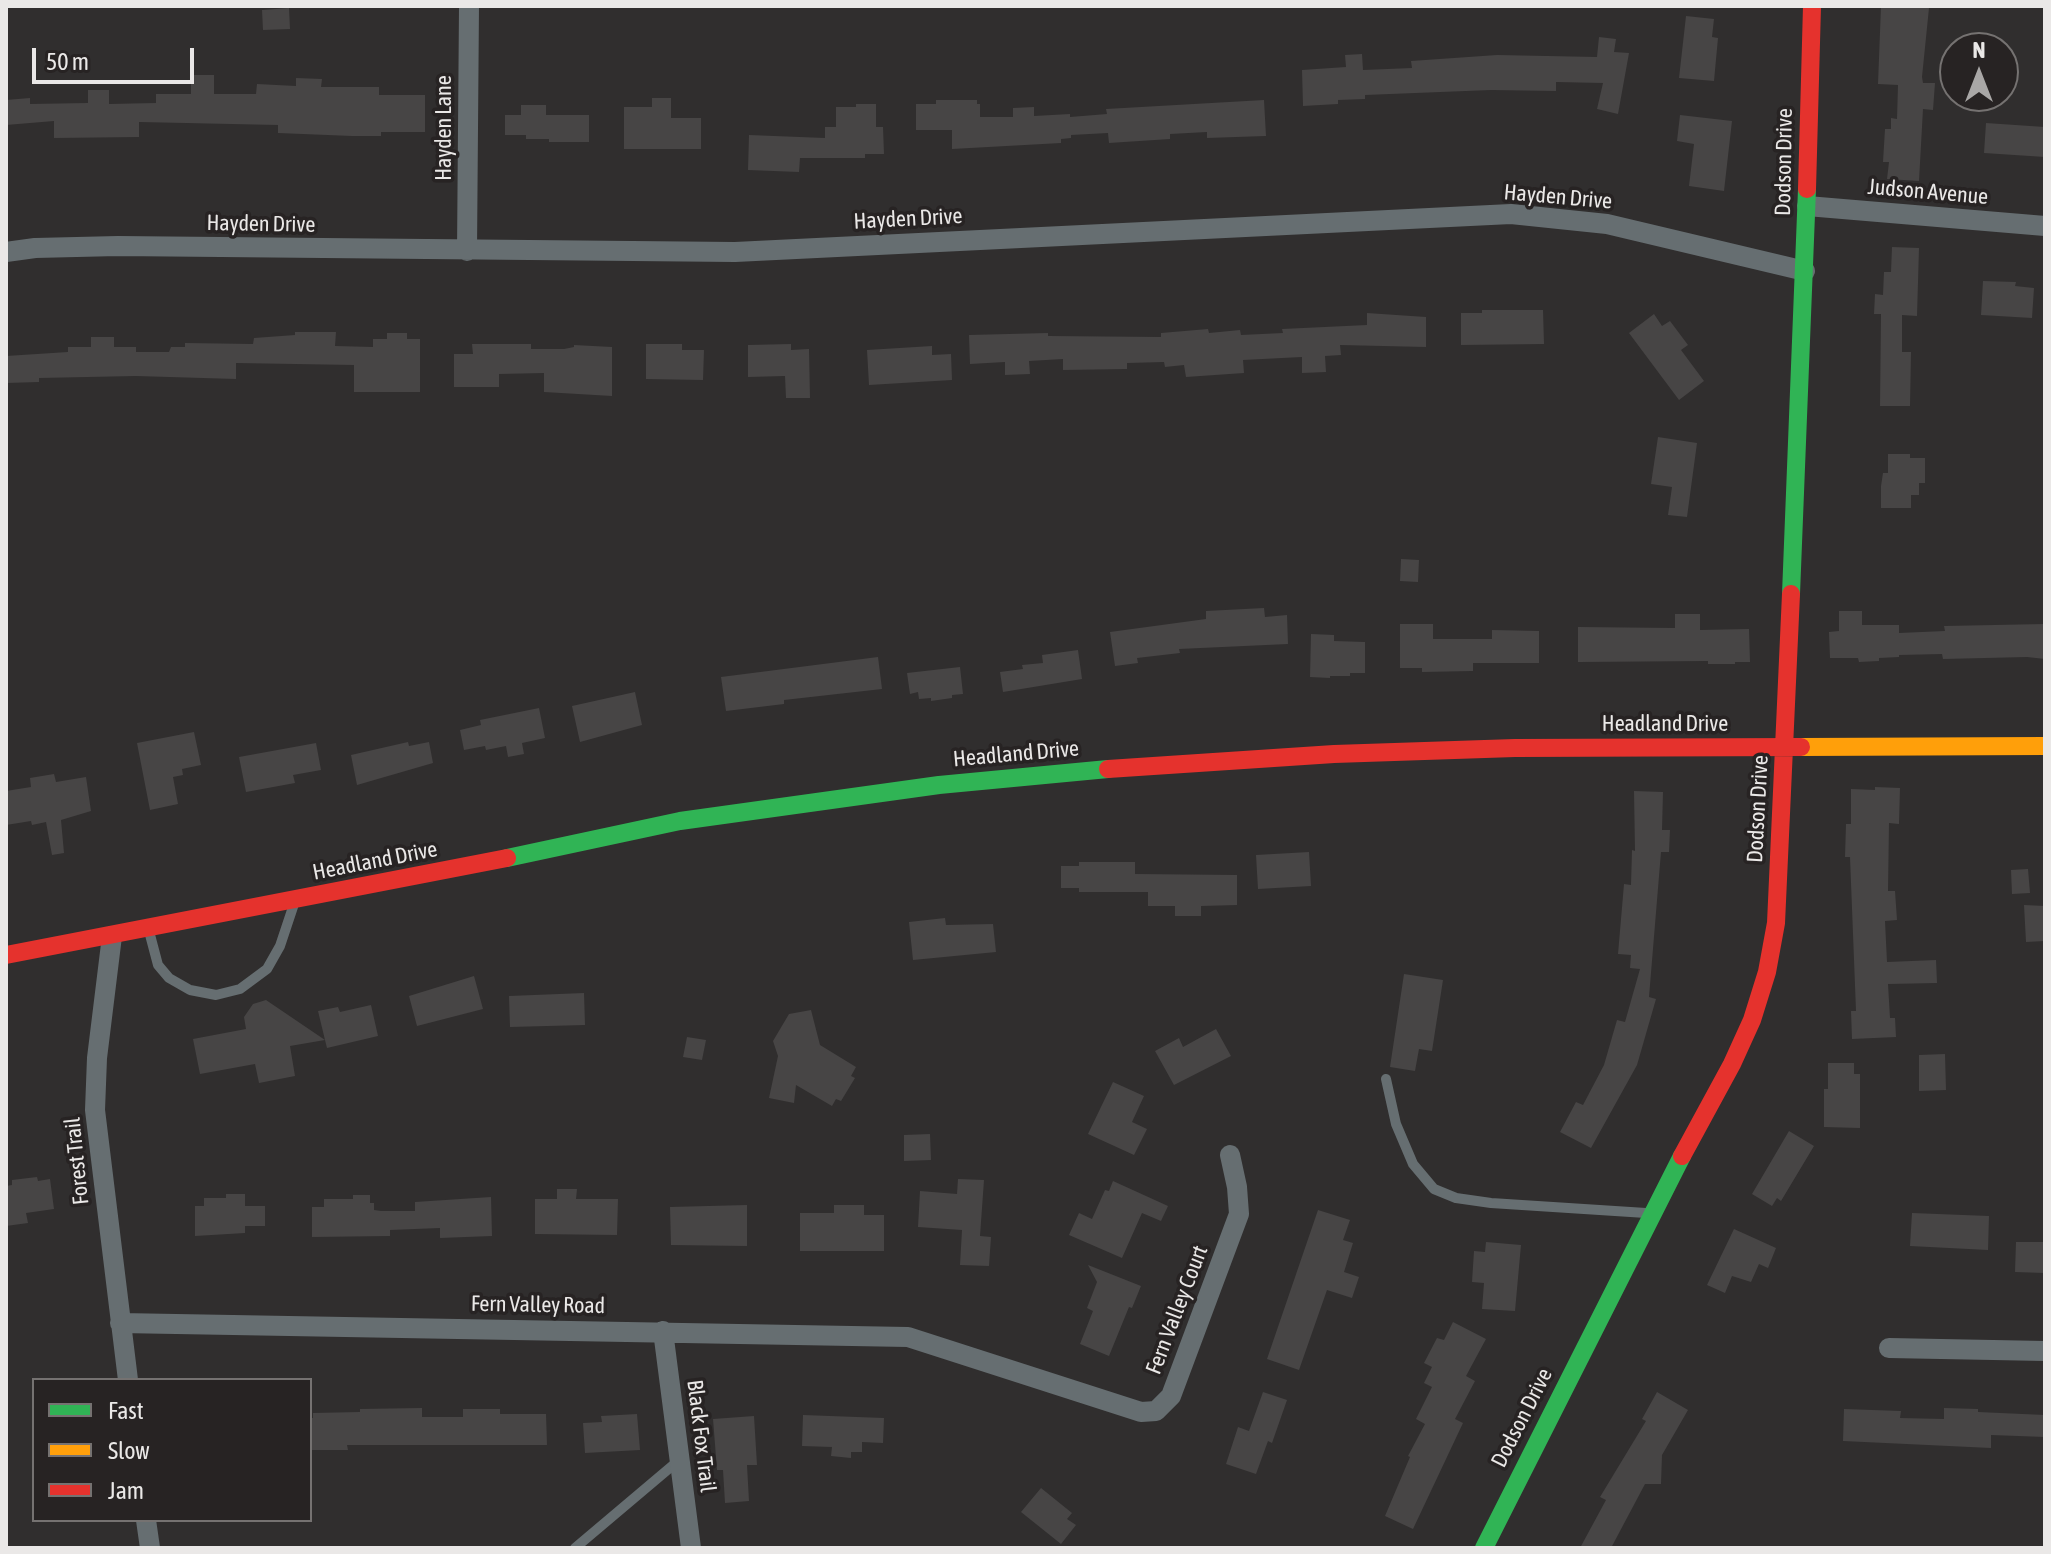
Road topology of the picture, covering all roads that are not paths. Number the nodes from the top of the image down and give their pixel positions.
1 (469, 6) edge
2 (1812, 6) edge
3 (1807, 206) junction
4 (2045, 226) edge
5 (467, 251) junction
6 (6, 252) edge
7 (1805, 271) junction
8 (2045, 746) edge
9 (1785, 747) junction
10 (295, 901) junction
11 (148, 929) junction
12 (112, 936) junction
13 (6, 955) edge
14 (1386, 1079) dead end
15 (1230, 1155) dead end
16 (1652, 1213) junction
17 (120, 1323) junction
18 (663, 1331) junction
19 (1889, 1348) dead end
20 (2045, 1351) edge
21 (953, 1352) joint
22 (128, 1378) edge
23 (680, 1460) junction
24 (146, 1522) edge
25 (150, 1548) edge
26 (575, 1548) edge
27 (691, 1548) edge
28 (1484, 1548) edge

1 - 5 street, Hayden Lane
2 - 3 main road, Dodson Drive
3 - 4 street, Judson Avenue
3 - 7 main road, Dodson Drive
5 - 6 street, Hayden Drive
5 - 7 street, Hayden Drive
7 - 9 main road, Dodson Drive
8 - 9 main road, Headland Drive
9 - 10 main road, Headland Drive
9 - 16 main road, Dodson Drive
10 - 11 main road, Headland Drive
10 - 11 lane
11 - 12 main road, Headland Drive
12 - 13 main road, Headland Drive
12 - 17 street, Forest Trail
14 - 16 lane
15 - 21 street, Fern Valley Court
16 - 28 main road, Dodson Drive
17 - 18 street, Fern Valley Road
17 - 22 street, Forest Trail
18 - 21 street, Fern Valley Road
18 - 23 street, Black Fox Trail
19 - 20 street
23 - 26 lane
23 - 27 street, Black Fox Trail
24 - 25 street

